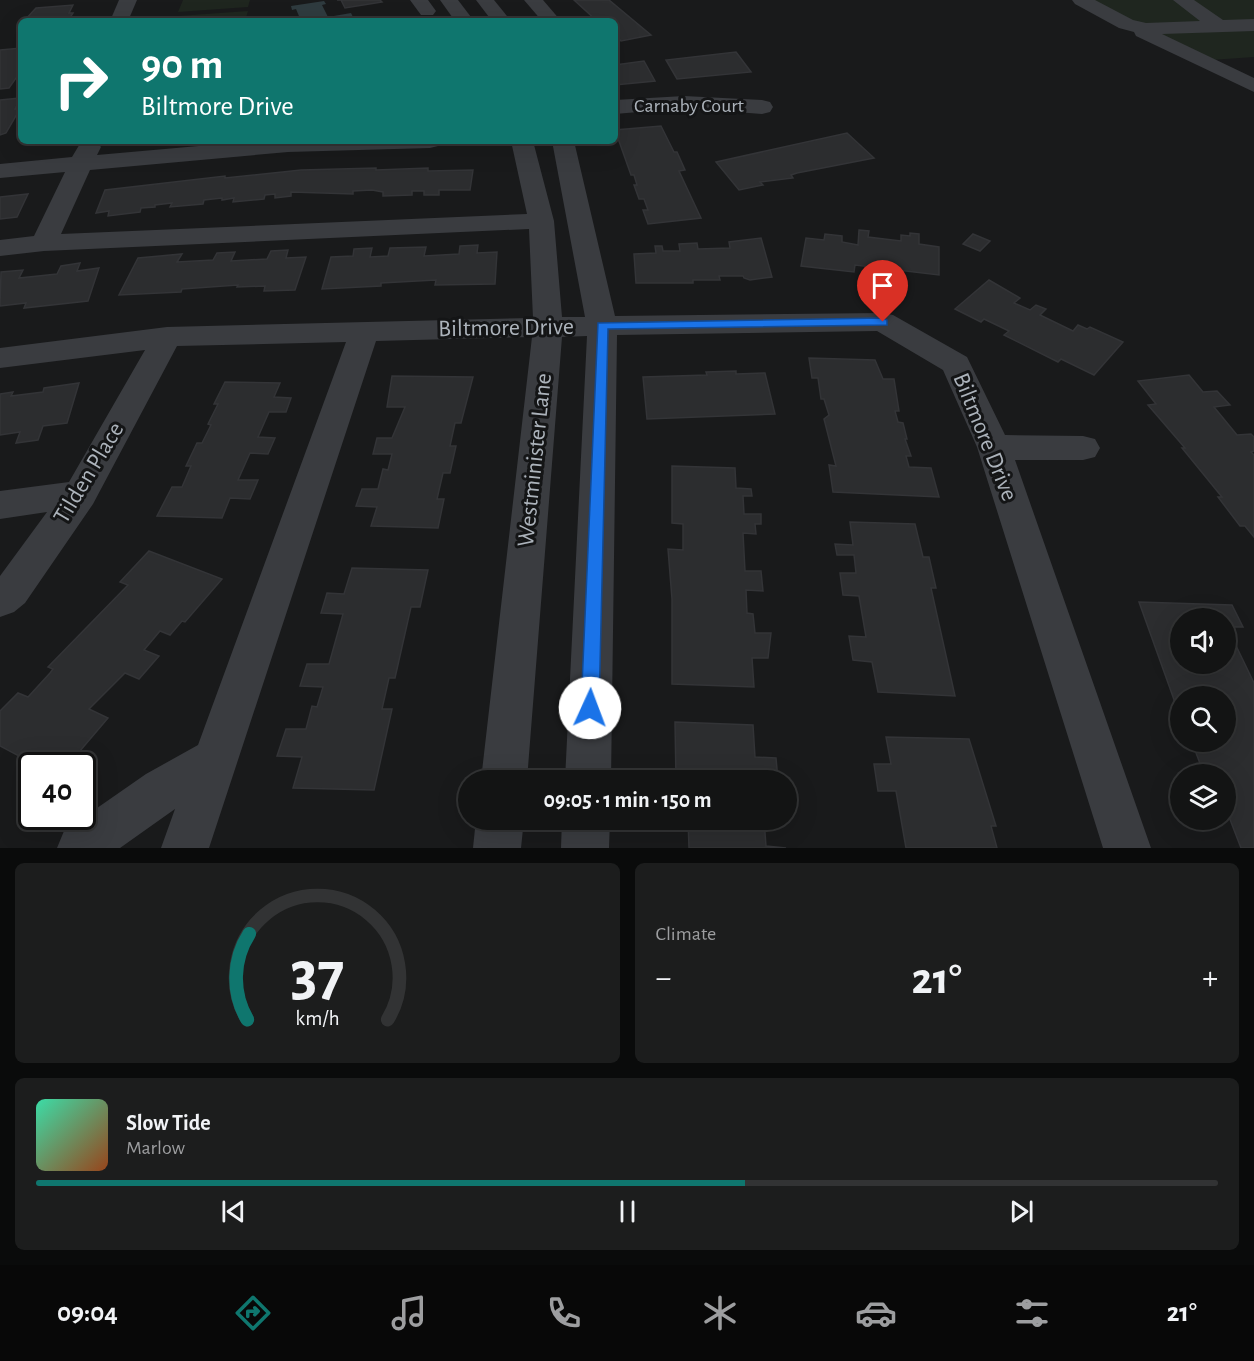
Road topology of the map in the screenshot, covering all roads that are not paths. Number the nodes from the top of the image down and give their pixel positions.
1 (128, 0) edge
2 (449, 0) edge
3 (485, 0) edge
4 (533, 0) edge
5 (1081, 0) edge
6 (1182, 0) edge
7 (120, 18) edge
8 (463, 18) edge
9 (500, 18) edge
10 (549, 18) edge
11 (1254, 25) edge
12 (1131, 26) junction
13 (1220, 27) junction
14 (1254, 86) edge
15 (618, 107) edge
16 (762, 107) dead end
17 (90, 144) edge
18 (279, 144) edge
19 (523, 144) edge
20 (565, 144) edge
21 (80, 164) junction
22 (0, 171) edge
23 (541, 221) junction
24 (44, 243) junction
25 (0, 248) edge
26 (602, 326) junction
27 (548, 327) junction
28 (365, 331) junction
29 (167, 338) junction
30 (0, 358) edge
31 (994, 447) junction
32 (1083, 448) dead end
33 (80, 494) junction
34 (0, 505) edge
35 (0, 600) edge
36 (215, 760) junction
37 (505, 770) edge
38 (588, 770) edge
39 (499, 830) edge
40 (586, 830) edge
41 (81, 848) edge
42 (185, 848) edge
43 (497, 848) edge
44 (585, 848) edge
45 (1127, 848) edge

1 - 7 street
2 - 8 street
3 - 9 street
4 - 10 street
5 - 12 street
6 - 13 street
11 - 13 street
12 - 13 street
12 - 14 street
15 - 16 street, Carnaby Court
17 - 21 street
18 - 21 street
19 - 23 street, Westminister Lane
20 - 26 street
21 - 22 street
21 - 24 street
23 - 24 street
23 - 27 street, Westminister Lane
24 - 25 street
26 - 27 street, Biltmore Drive
26 - 31 street, Biltmore Drive
26 - 38 street
27 - 28 street, Biltmore Drive
27 - 37 street, Westminister Lane
28 - 29 street, Biltmore Drive
28 - 36 street
29 - 30 street, Biltmore Drive
29 - 33 street, Tilden Place
31 - 32 street
31 - 45 street, Biltmore Drive
33 - 34 street
33 - 35 street, Tilden Place
36 - 41 street
36 - 42 street
39 - 43 street
40 - 44 street

